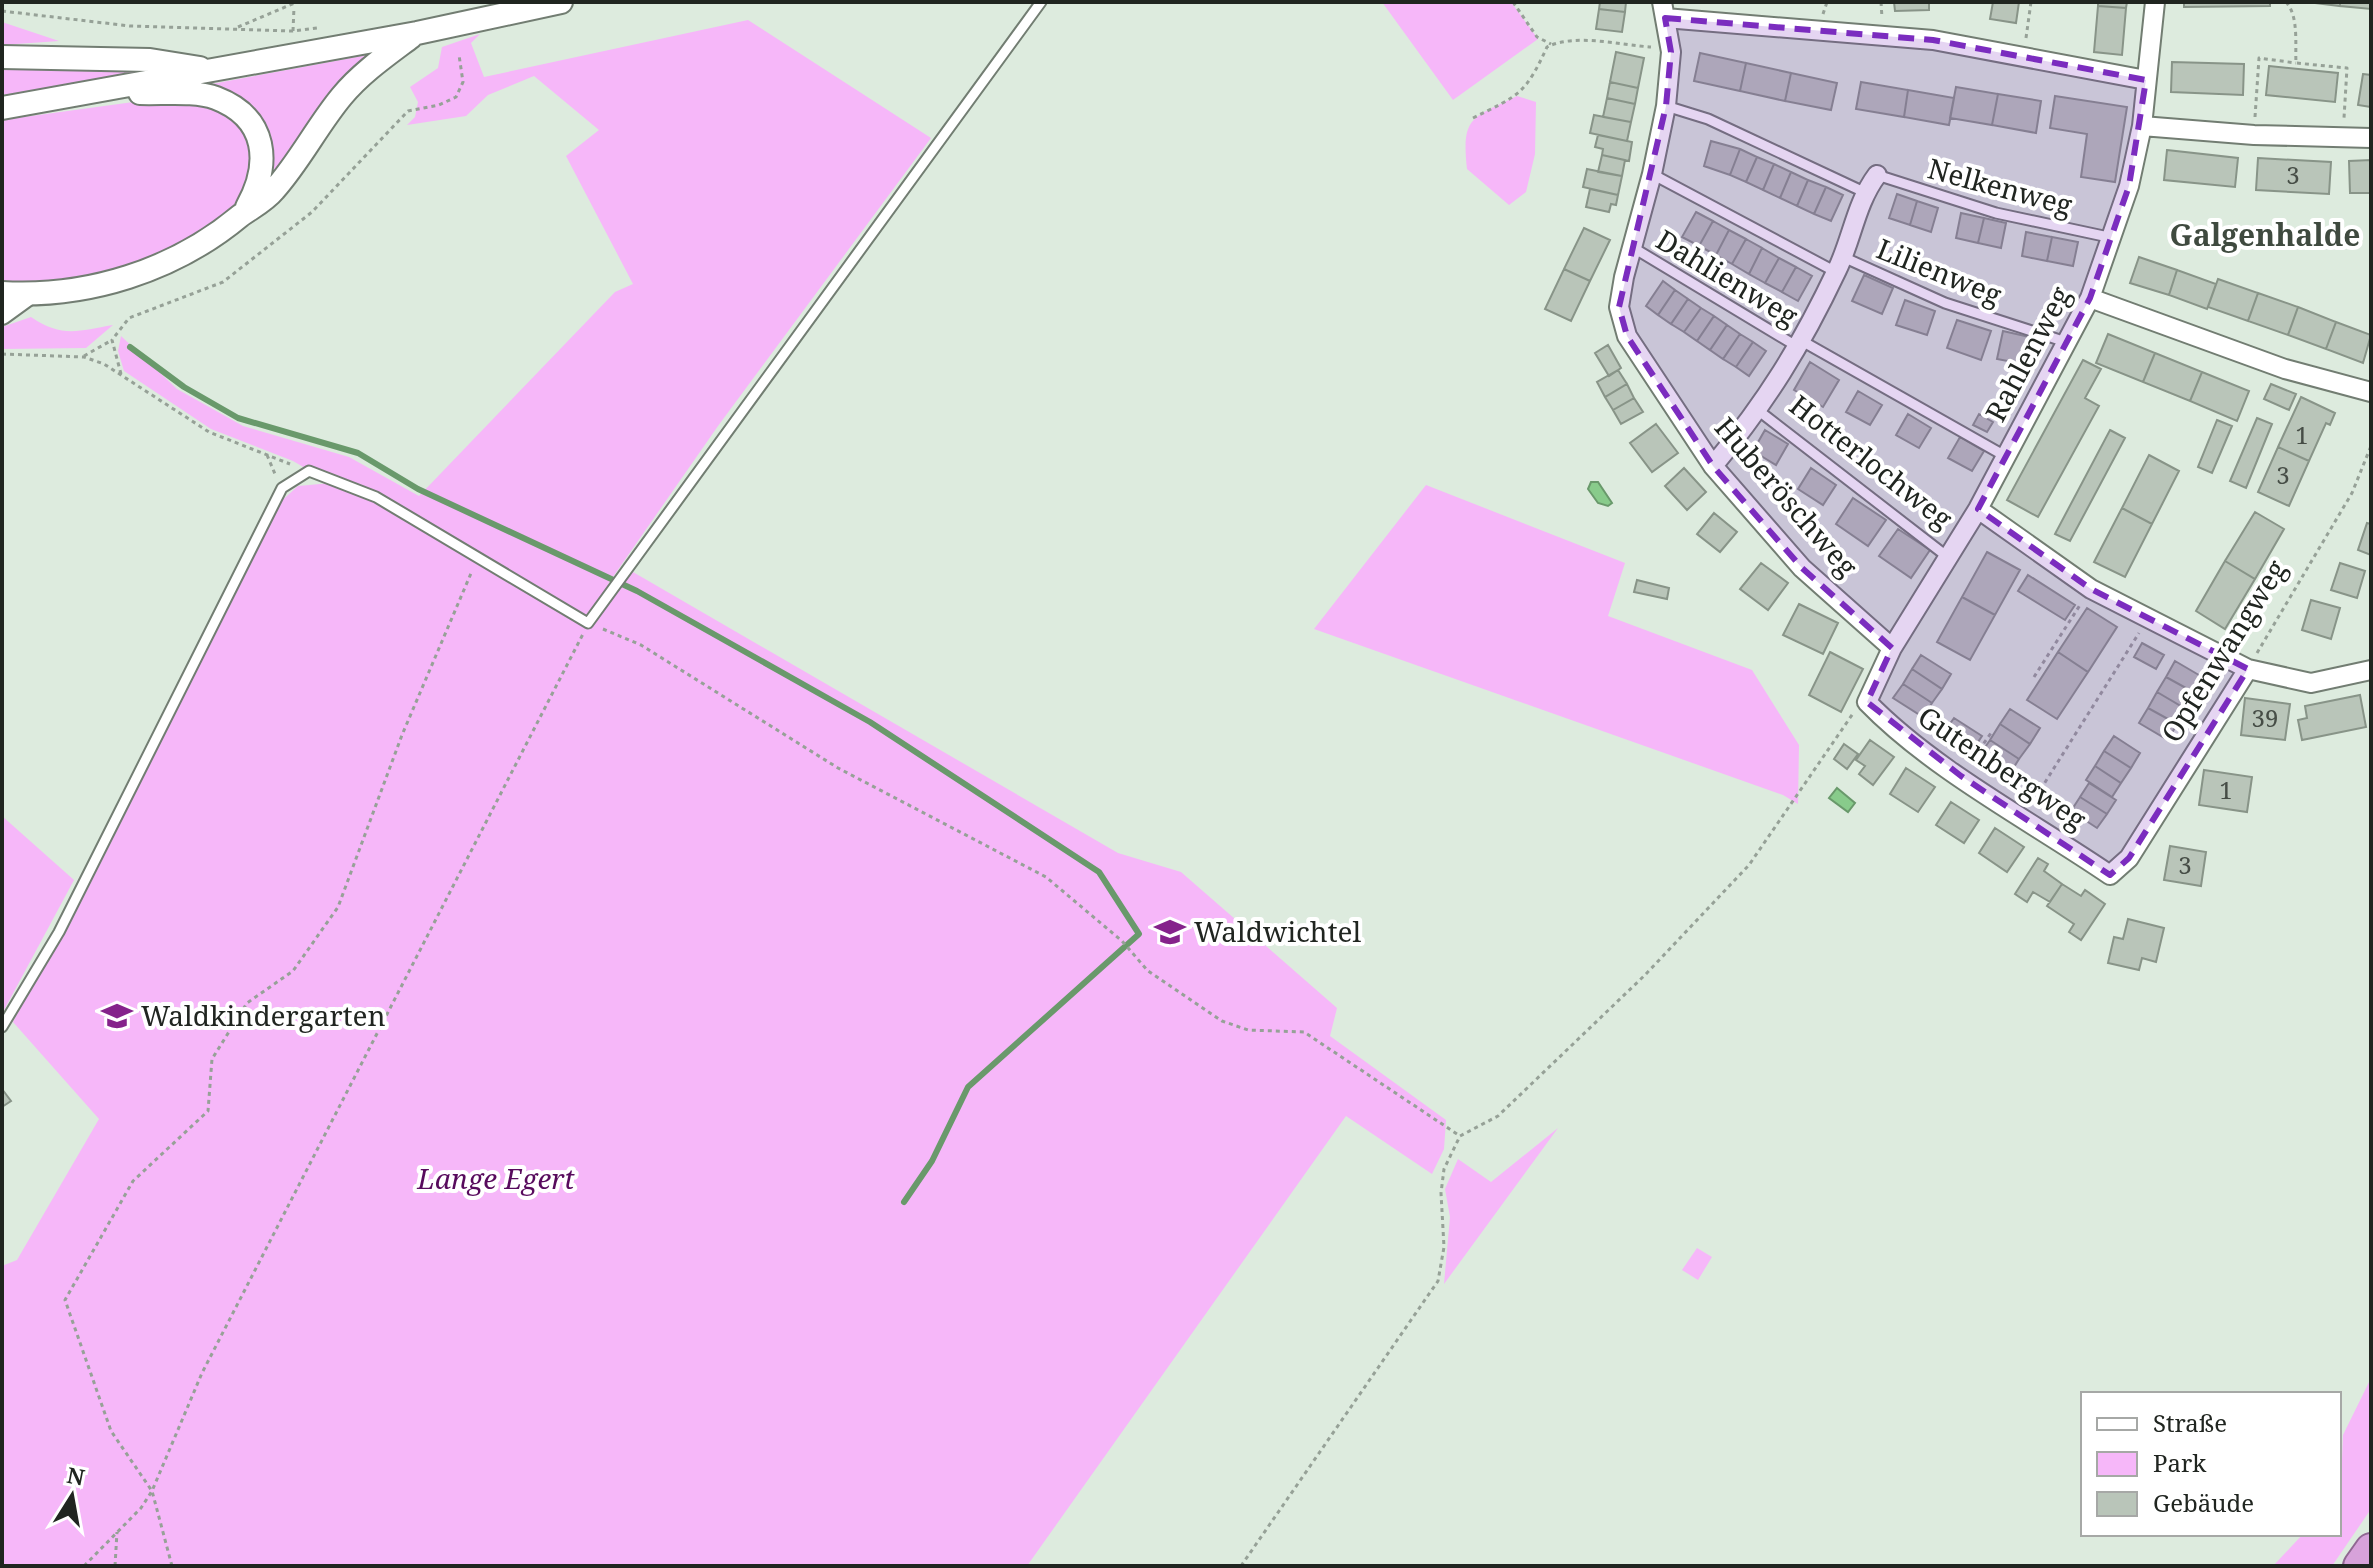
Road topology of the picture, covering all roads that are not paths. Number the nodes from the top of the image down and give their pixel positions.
1 (561, 2) edge
2 (1041, 2) edge
3 (2155, 2) edge
4 (1664, 10) edge
5 (417, 33) junction
6 (2, 57) edge
7 (217, 71) junction
8 (2146, 80) junction
9 (95, 91) junction
10 (1666, 106) junction
11 (2, 108) edge
12 (2142, 126) junction
13 (2371, 138) edge
14 (1652, 174) junction
15 (1877, 175) joint
16 (1864, 192) junction
17 (242, 215) junction
18 (2113, 238) junction
19 (1632, 247) junction
20 (1839, 265) junction
21 (2, 293) edge
22 (31, 294) junction
23 (2090, 298) junction
24 (2, 315) edge
25 (2066, 342) junction
26 (1800, 344) junction
27 (2371, 392) edge
28 (1759, 411) junction
29 (2005, 456) junction
30 (1713, 466) junction
31 (1978, 509) junction
32 (1949, 558) junction
33 (1892, 648) junction
34 (2248, 669) junction
35 (2371, 670) edge
36 (1867, 702) joint
37 (2110, 875) joint
38 (2, 1027) edge
39 (2371, 1549) edge
40 (2359, 1566) edge

1 - 5 street
2 - 38 lane
3 - 8 street, Rahlenweg
4 - 8 street
4 - 10 street, Huberöschweg
5 - 7 street
5 - 17 street
6 - 7 street
7 - 9 street
8 - 12 street, Rahlenweg
9 - 11 street
9 - 17 street
10 - 14 street, Huberöschweg
10 - 16 lane
12 - 13 street
12 - 18 street, Rahlenweg
14 - 19 street, Huberöschweg
14 - 20 lane, Lilienweg
15 - 16 street, Hotterlochweg
15 - 18 lane, Nelkenweg
16 - 20 street, Hotterlochweg
17 - 22 street
18 - 23 street, Rahlenweg
19 - 26 lane, Dahlienweg
19 - 30 street, Huberöschweg
20 - 25 lane, Lilienweg
20 - 26 street, Hotterlochweg
21 - 22 street
22 - 24 street
23 - 25 street, Rahlenweg
23 - 27 street
25 - 29 street, Rahlenweg
26 - 28 street, Hotterlochweg
26 - 29 lane, Dahlienweg
28 - 30 street, Hotterlochweg
28 - 32 lane, Hotterlochweg
29 - 31 street, Rahlenweg
30 - 33 street, Huberöschweg
31 - 32 street, Rahlenweg
31 - 34 street
32 - 33 street, Rahlenweg
33 - 36 street, Rahlenweg
34 - 35 street
34 - 37 street, Opfenwangweg
36 - 37 street, Gutenbergweg
39 - 40 highway

